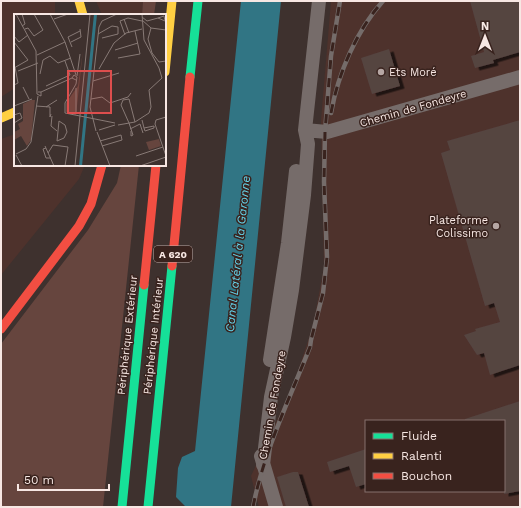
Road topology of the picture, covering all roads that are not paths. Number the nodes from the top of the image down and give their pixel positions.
1 (79, 1) edge
2 (172, 1) edge
3 (198, 1) edge
4 (319, 1) edge
5 (83, 14) edge
6 (166, 62) edge
7 (520, 77) edge
8 (14, 112) edge
9 (1, 118) edge
10 (305, 130) junction
11 (102, 166) edge
12 (156, 166) edge
13 (1, 329) edge
14 (122, 507) edge
15 (148, 507) edge
16 (276, 507) edge

1 - 5 main road
2 - 6 main road
3 - 15 main road, Périphérique Intérieur / A 620
4 - 10 street, Chemin de Fondeyre
7 - 10 street, Chemin de Fondeyre
8 - 9 main road
10 - 16 street, Chemin de Fondeyre
11 - 13 main road
12 - 14 main road, Périphérique Extérieur / A 620

